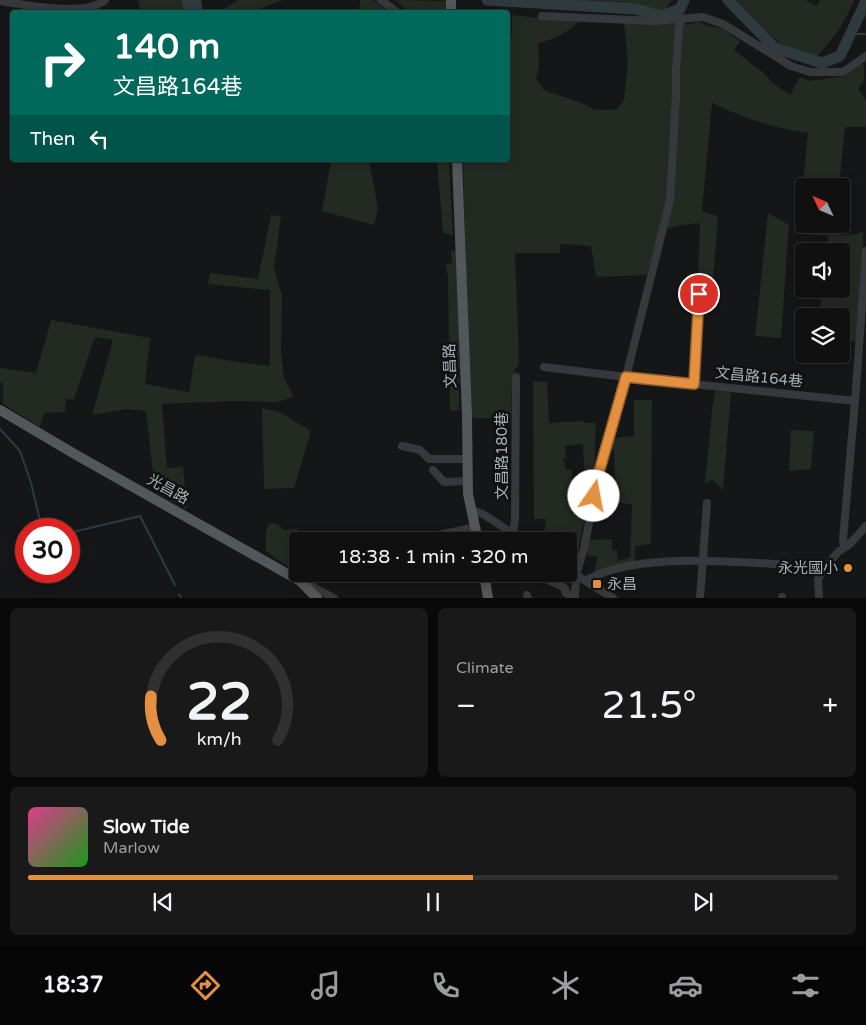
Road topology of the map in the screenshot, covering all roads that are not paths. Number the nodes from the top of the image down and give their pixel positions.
1 (105, 0) edge
2 (381, 0) edge
3 (0, 1) edge
4 (395, 10) edge
5 (542, 16) dead end
6 (682, 18) junction
7 (866, 56) edge
8 (457, 162) edge
9 (866, 251) edge
10 (699, 294) dead end
11 (544, 367) dead end
12 (516, 377) dead end
13 (626, 377) junction
14 (694, 384) junction
15 (855, 401) junction
16 (1, 410) edge
17 (402, 446) dead end
18 (467, 458) junction
19 (434, 470) dead end
20 (468, 482) junction
21 (707, 503) dead end
22 (472, 510) junction
23 (866, 526) edge
24 (476, 527) junction
25 (454, 532) edge
26 (477, 532) edge
27 (510, 532) edge
28 (513, 532) edge
29 (844, 547) junction
30 (703, 561) junction
31 (777, 564) dead end
32 (577, 572) edge
33 (289, 575) edge
34 (577, 577) edge
35 (585, 581) junction
36 (301, 582) edge
37 (302, 582) edge
38 (485, 582) edge
39 (554, 582) edge
40 (576, 582) edge
41 (562, 595) edge
42 (575, 596) edge
43 (317, 598) edge
44 (334, 598) edge
45 (488, 598) edge
46 (612, 598) edge
47 (700, 598) edge
48 (819, 598) edge

1 - 3 street
2 - 4 street
5 - 6 street
6 - 7 street
6 - 13 street
8 - 18 main road, 文昌路
9 - 15 street
10 - 14 street
11 - 13 street, 文昌路164巷
12 - 28 street, 文昌路180巷
13 - 14 street, 文昌路164巷
13 - 32 street
14 - 15 street, 文昌路164巷
15 - 29 street
16 - 33 main road, 光昌路
17 - 18 street
18 - 20 main road, 文昌路
19 - 20 street
20 - 22 main road, 文昌路
21 - 30 street
22 - 24 main road, 文昌路
22 - 27 street
23 - 29 street
24 - 25 street
24 - 26 main road, 文昌路
29 - 48 street
30 - 31 street
30 - 35 street
30 - 47 street
34 - 35 street
35 - 46 street
36 - 43 main road, 光昌路
37 - 44 street
38 - 45 main road
39 - 41 street
40 - 42 street
41 - 42 street

